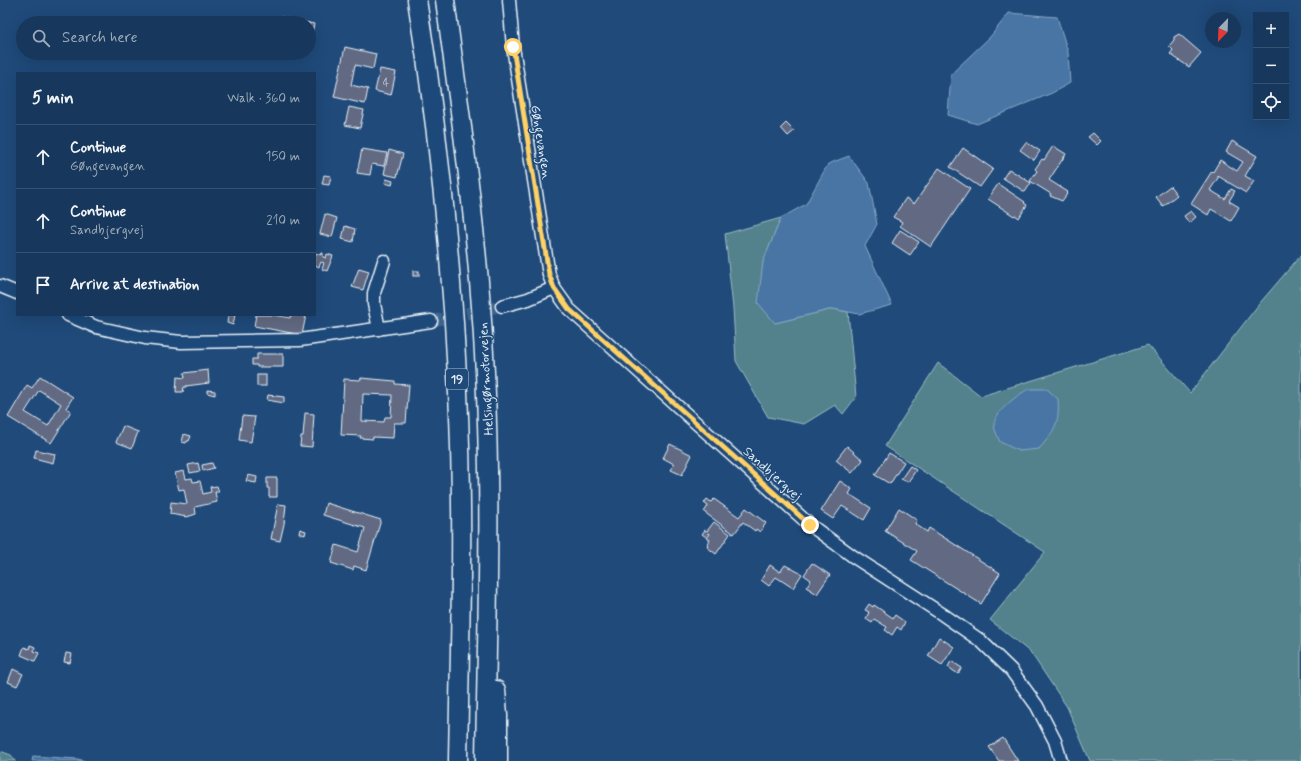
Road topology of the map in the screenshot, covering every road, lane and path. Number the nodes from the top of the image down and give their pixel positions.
1 (417, 0) edge
2 (445, 0) edge
3 (509, 0) edge
4 (384, 261) dead end
5 (0, 286) edge
6 (554, 288) junction
7 (16, 293) edge
8 (502, 306) tunnel mouth
9 (71, 316) edge
10 (431, 321) tunnel mouth
11 (378, 329) junction
12 (487, 613) junction
13 (458, 761) edge
14 (485, 761) edge
15 (498, 761) edge
16 (1061, 761) edge

1 - 13 highway, 19
2 - 12 highway, Helsingørmotorvejen / 19
3 - 6 street, Gøngevangen
4 - 11 street
5 - 7 street
6 - 8 street
6 - 16 street, Sandbjergvej
9 - 11 street
10 - 11 street
12 - 14 highway, Helsingørmotorvejen / 19
12 - 15 highway

